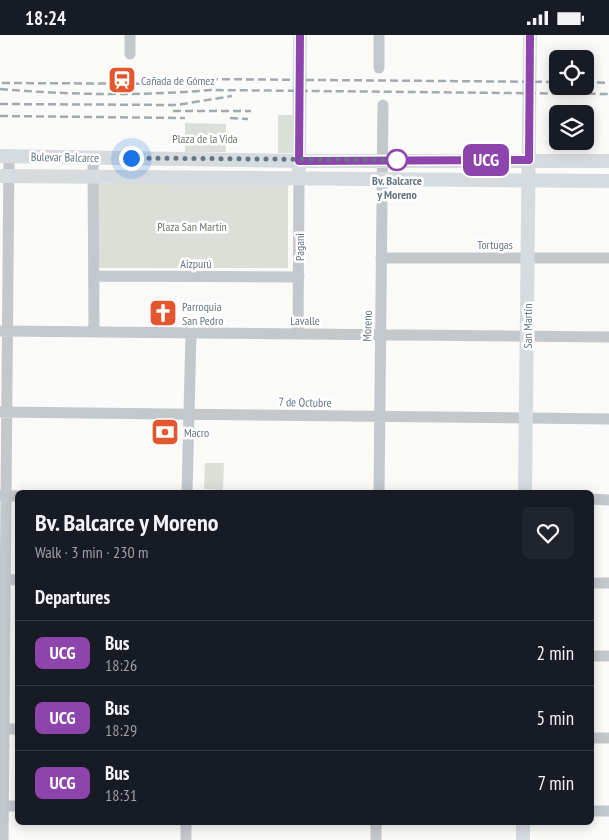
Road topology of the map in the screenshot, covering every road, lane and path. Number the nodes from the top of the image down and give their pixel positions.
1 (130, 35) edge
2 (300, 35) edge
3 (379, 35) edge
4 (530, 35) edge
5 (130, 54) dead end
6 (379, 68) dead end
7 (384, 105) dead end
8 (4, 156) edge
9 (93, 157) junction
10 (382, 160) junction
11 (529, 160) junction
12 (299, 161) junction
13 (609, 161) edge
14 (4, 176) edge
15 (93, 177) junction
16 (299, 178) junction
17 (382, 179) junction
18 (528, 181) junction
19 (609, 181) edge
20 (4, 251) edge
21 (381, 258) junction
22 (527, 258) junction
23 (609, 258) edge
24 (94, 276) junction
25 (299, 277) junction
26 (4, 331) edge
27 (94, 332) junction
28 (191, 333) junction
29 (298, 334) junction
30 (381, 335) junction
31 (527, 336) junction
32 (609, 337) edge
33 (3, 412) edge
34 (189, 414) junction
35 (380, 416) junction
36 (526, 418) junction
37 (609, 419) edge
38 (187, 490) edge
39 (379, 490) edge
40 (525, 490) edge
41 (8, 496) edge
42 (594, 499) edge
43 (609, 499) edge
44 (3, 579) edge
45 (594, 583) edge
46 (609, 583) edge
47 (2, 651) edge
48 (15, 651) edge
49 (594, 656) edge
50 (609, 656) edge
51 (2, 729) edge
52 (15, 729) edge
53 (594, 738) edge
54 (609, 738) edge
55 (2, 806) edge
56 (15, 806) edge
57 (594, 811) edge
58 (609, 811) edge
59 (186, 825) edge
60 (376, 825) edge
61 (523, 825) edge
62 (3, 840) edge
63 (186, 840) edge
64 (376, 840) edge
65 (523, 840) edge

1 - 5 street
2 - 12 main road, Pagani
3 - 6 street
4 - 11 main road, San Martín
7 - 10 street, Moreno
8 - 9 main road, Bulevar Balcarce
8 - 14 street
9 - 12 main road, Bulevar Balcarce
9 - 15 street
10 - 11 main road, Bulevar Balcarce
10 - 12 main road, Bulevar Balcarce
10 - 17 street, Moreno
11 - 13 main road, Bulevar Balcarce
11 - 18 main road, San Martín
12 - 16 main road, Pagani
14 - 15 main road, Bulevar Balcarce
14 - 20 street
15 - 16 main road, Bulevar Balcarce
15 - 24 street
16 - 17 main road, Bulevar Balcarce
16 - 25 street, Pagani
17 - 18 main road, Bulevar Balcarce
17 - 21 street, Moreno
18 - 19 main road, Bulevar Balcarce
18 - 22 main road, San Martín
20 - 26 street
21 - 22 street, Tortugas
21 - 30 street, Moreno
22 - 23 street, Tortugas
22 - 31 main road, San Martín
24 - 25 street, Aizpurú
24 - 27 street
25 - 29 street, Pagani
26 - 27 street, Lavalle
26 - 33 street
27 - 28 street, Lavalle
28 - 29 street, Lavalle
28 - 34 street
29 - 30 street, Lavalle
30 - 31 street, Lavalle
30 - 35 street, Moreno
31 - 32 street, Lavalle
31 - 36 main road, San Martín
33 - 34 street, 7 de Octubre
33 - 41 street
34 - 35 street, 7 de Octubre
34 - 38 street
35 - 36 street, 7 de Octubre
35 - 39 street, Moreno
36 - 37 street, 7 de Octubre
36 - 40 main road, San Martín
41 - 44 street
42 - 43 street
44 - 47 street
45 - 46 street
47 - 48 street
47 - 51 street
49 - 50 street
51 - 52 street
51 - 55 street
53 - 54 street
55 - 56 street
55 - 62 street
57 - 58 street
59 - 63 street
60 - 64 street
61 - 65 main road

